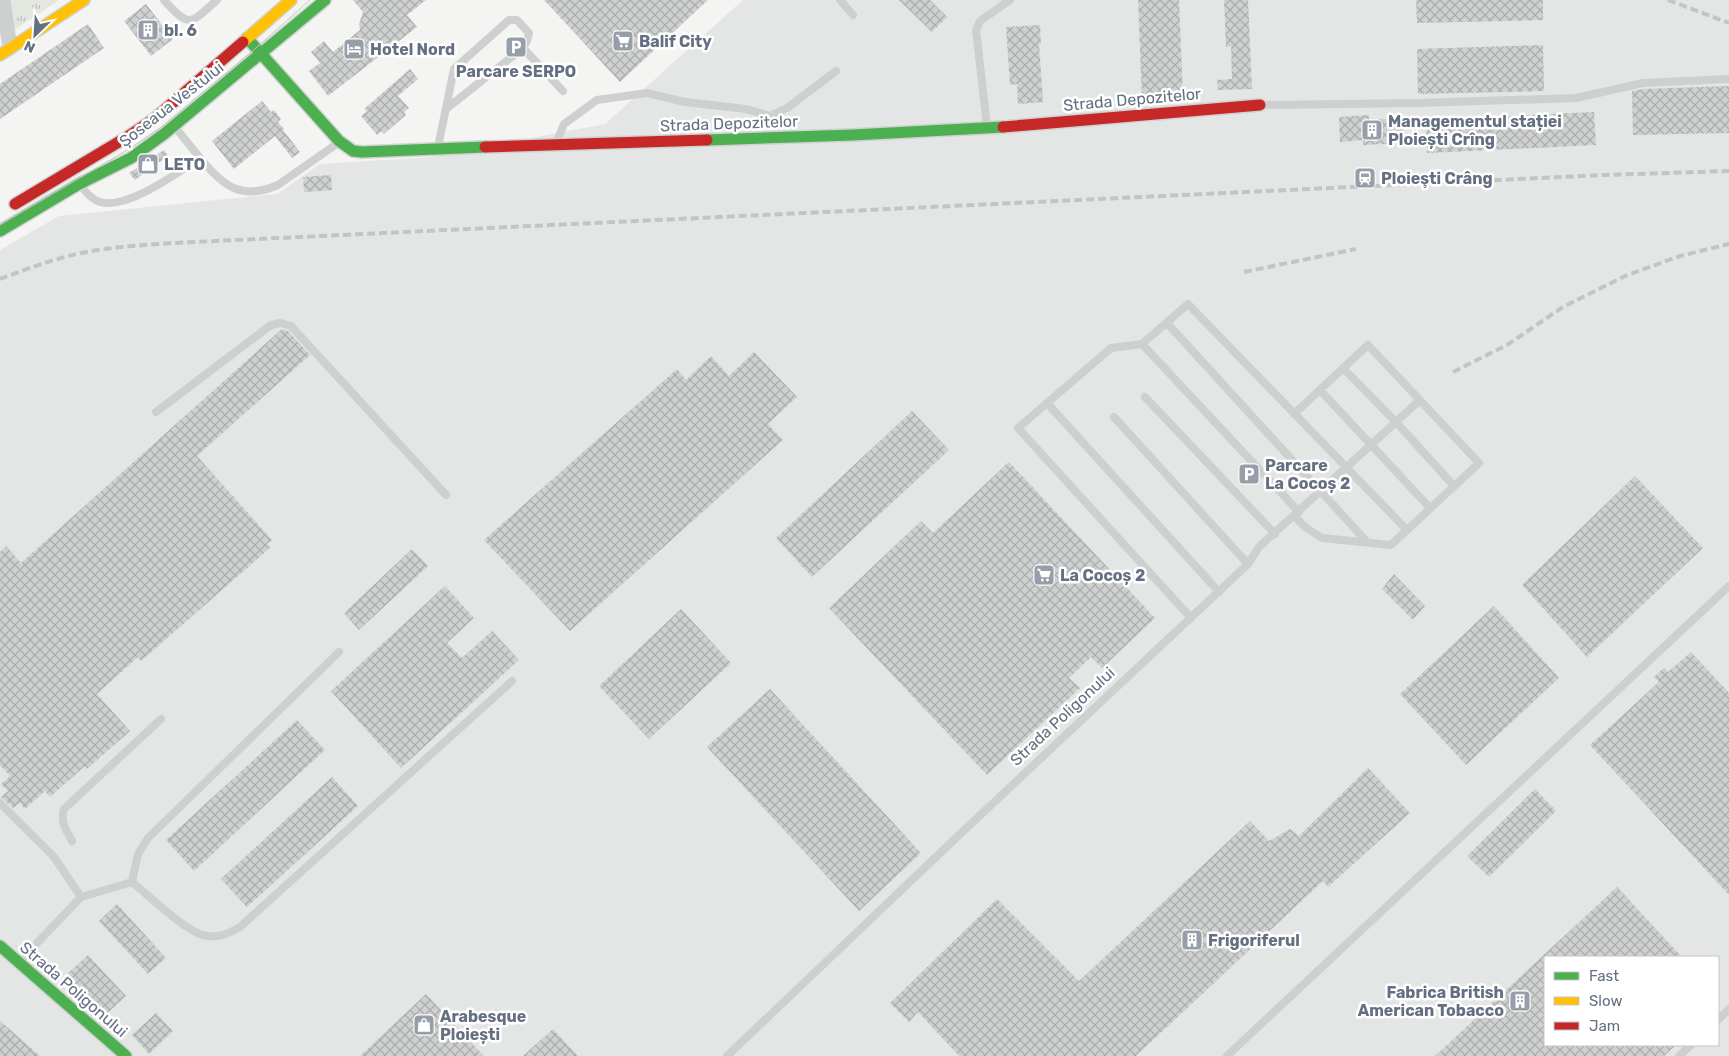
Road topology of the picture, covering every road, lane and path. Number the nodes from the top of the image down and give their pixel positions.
1 (3, 0) edge
2 (84, 0) edge
3 (164, 0) edge
4 (217, 0) edge
5 (291, 0) edge
6 (325, 0) edge
7 (840, 0) edge
8 (1010, 0) edge
9 (853, 15) dead end
10 (247, 38) junction
11 (523, 48) junction
12 (5, 52) edge
13 (261, 53) junction
14 (836, 71) dead end
15 (1729, 79) edge
16 (563, 90) dead end
17 (1260, 105) joint
18 (446, 109) junction
19 (174, 125) junction
20 (987, 128) junction
21 (339, 142) junction
22 (556, 144) junction
23 (438, 148) junction
24 (200, 158) junction
25 (73, 169) junction
26 (79, 184) junction
27 (7, 209) dead end
28 (0, 231) edge
29 (1167, 324) junction
30 (1142, 344) junction
31 (1343, 368) junction
32 (1320, 390) junction
33 (1145, 397) dead end
34 (1420, 400) junction
35 (1047, 403) junction
36 (156, 412) dead end
37 (1294, 414) junction
38 (1114, 417) dead end
39 (1396, 422) junction
40 (1371, 445) junction
41 (1346, 468) junction
42 (1454, 486) junction
43 (1321, 492) junction
44 (446, 495) dead end
45 (1430, 508) junction
46 (1297, 514) junction
47 (1407, 530) junction
48 (1275, 534) junction
49 (1367, 542) junction
50 (1248, 564) junction
51 (1729, 586) edge
52 (1219, 592) junction
53 (1191, 618) junction
54 (340, 652) dead end
55 (512, 681) dead end
56 (161, 719) dead end
57 (0, 803) edge
58 (72, 841) dead end
59 (132, 882) junction
60 (81, 897) junction
61 (0, 946) edge
62 (18, 962) junction
63 (1729, 1009) edge
64 (1719, 1019) edge
65 (1690, 1046) edge
66 (126, 1056) edge
67 (727, 1056) edge
68 (1227, 1056) edge
69 (1679, 1056) edge

1 - 12 street
2 - 12 street
3 - 4 lane
5 - 10 street, Șoseaua Vestului
6 - 13 street, Șoseaua Vestului
7 - 9 lane
8 - 20 lane
10 - 13 street, Strada Depozitelor
10 - 25 street, Șoseaua Vestului
11 - 16 lane
11 - 18 lane
11 - 18 lane
13 - 19 street, Șoseaua Vestului
13 - 21 street, Strada Depozitelor
14 - 22 lane
15 - 17 lane
17 - 20 street, Strada Depozitelor
18 - 23 lane
19 - 24 lane
19 - 26 street, Șoseaua Vestului
20 - 22 street, Strada Depozitelor
21 - 23 street, Strada Depozitelor
21 - 24 lane
22 - 23 street, Strada Depozitelor
24 - 26 lane
25 - 26 lane
25 - 27 street, Șoseaua Vestului
26 - 28 street, Șoseaua Vestului
29 - 30 lane
29 - 37 lane
29 - 43 lane
30 - 35 lane
30 - 46 lane
31 - 32 lane
31 - 34 lane
31 - 39 lane
32 - 37 lane
32 - 40 lane
33 - 48 lane
34 - 39 lane, Strada Poligonului
34 - 42 lane
35 - 52 lane
35 - 53 lane
36 - 44 lane
37 - 41 lane
38 - 50 lane
39 - 40 lane, Strada Poligonului
39 - 42 lane
40 - 41 lane, Strada Poligonului
40 - 45 lane
41 - 43 lane, Strada Poligonului
41 - 47 lane
42 - 45 lane
43 - 46 lane, Strada Poligonului
43 - 49 lane
45 - 47 lane
46 - 48 lane, Strada Poligonului
46 - 49 lane
47 - 49 lane
48 - 50 lane, Strada Poligonului
50 - 52 lane, Strada Poligonului
51 - 68 lane
52 - 53 lane, Strada Poligonului
53 - 67 lane, Strada Poligonului
54 - 59 lane
55 - 59 lane
56 - 58 lane
57 - 60 lane
59 - 60 lane
60 - 62 lane
61 - 62 street, Strada Poligonului
62 - 66 street, Strada Poligonului
63 - 64 lane
65 - 69 lane

